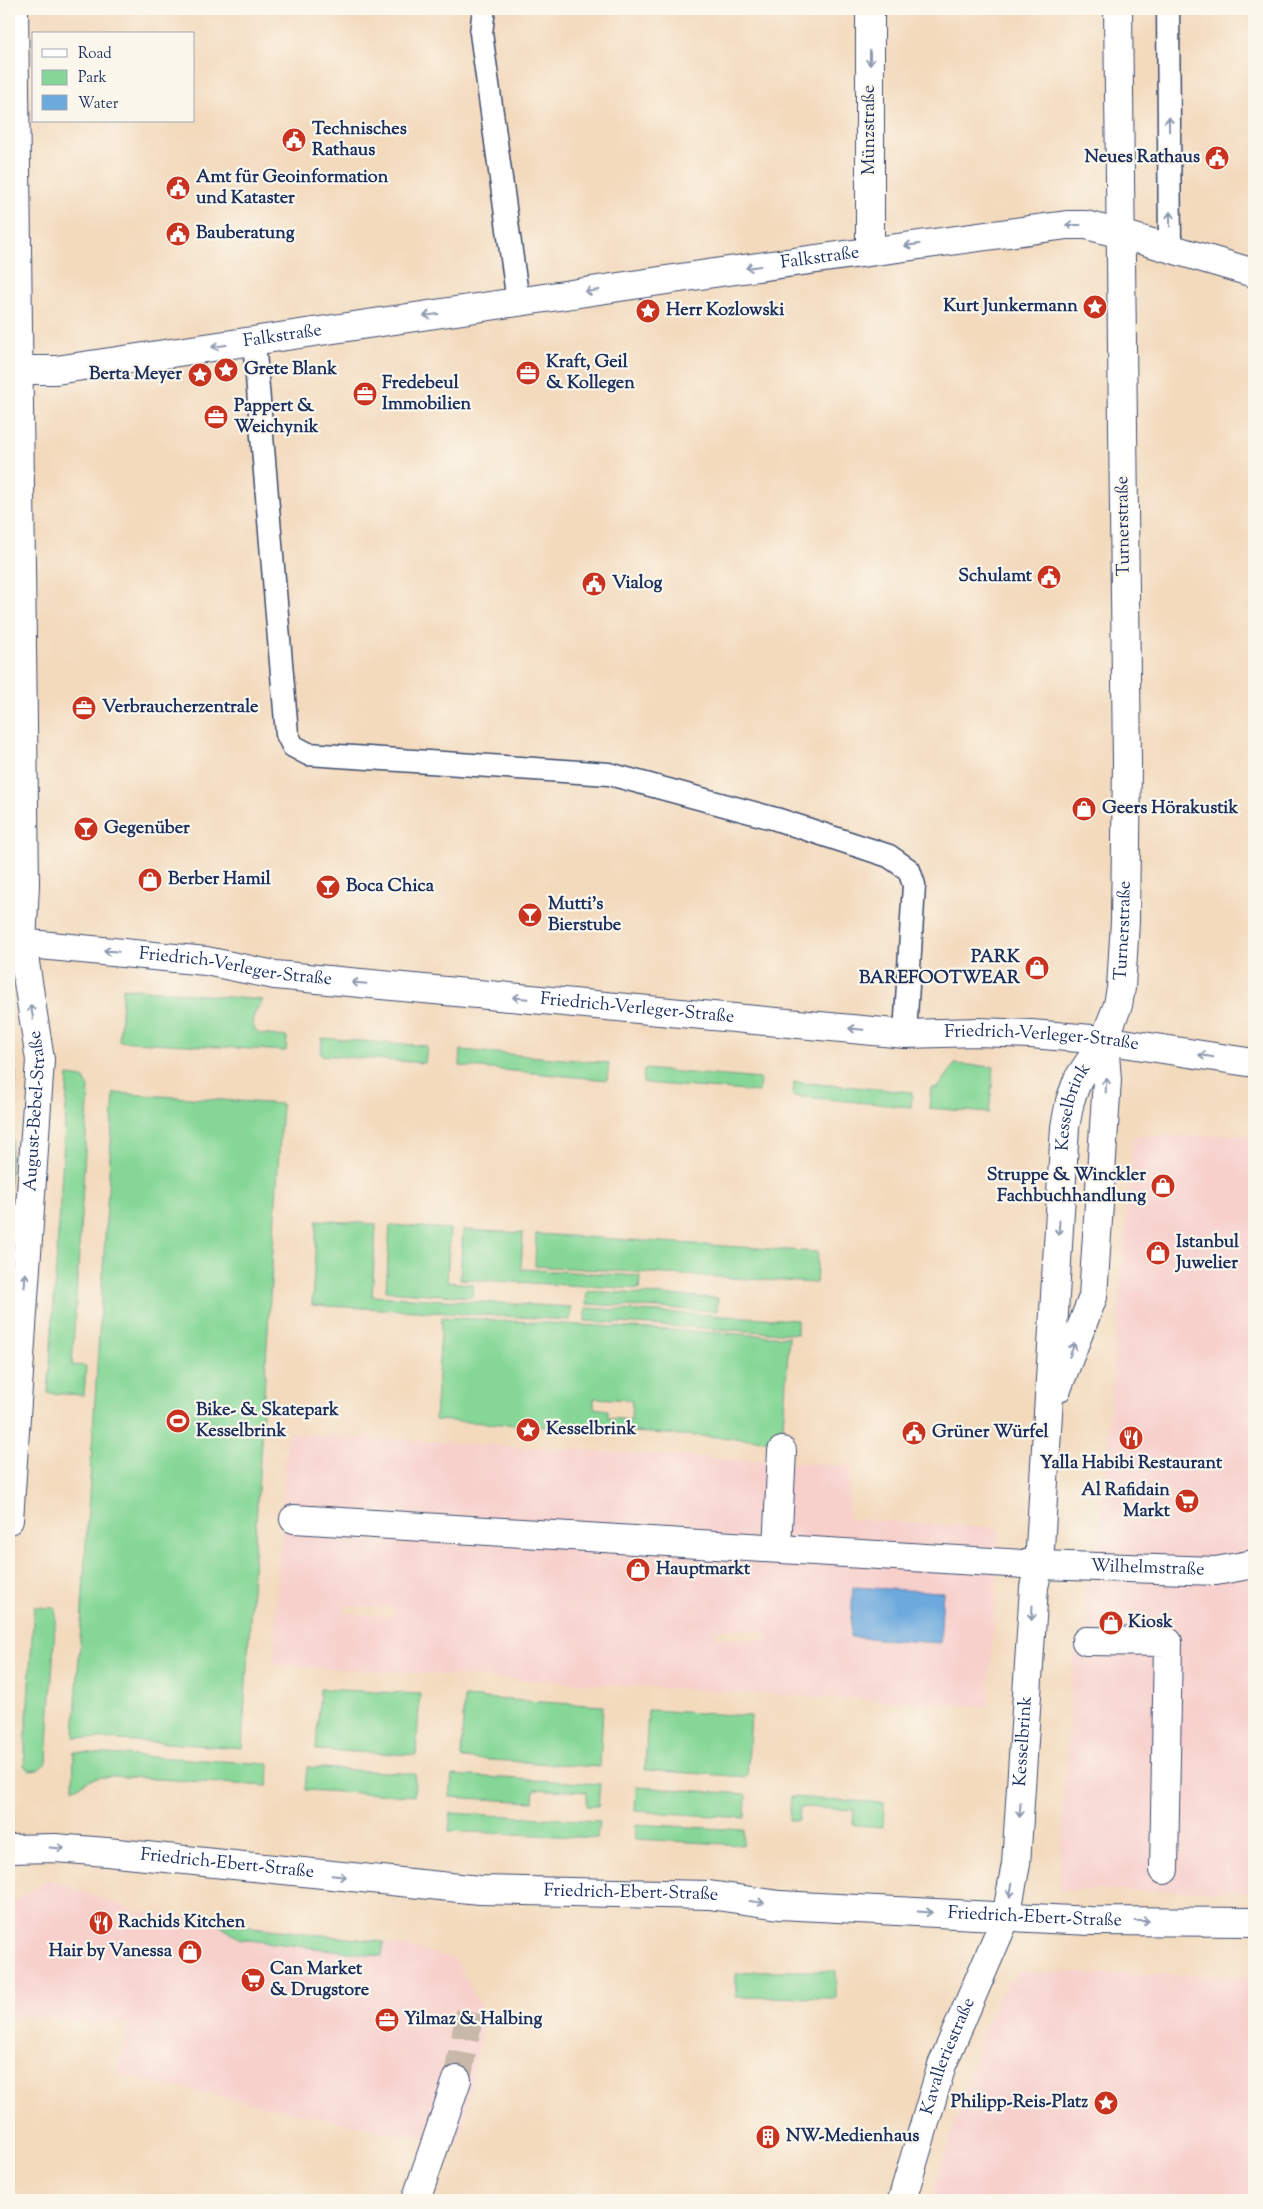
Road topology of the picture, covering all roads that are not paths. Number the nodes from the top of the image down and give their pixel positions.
1 (14, 9) edge
2 (484, 9) edge
3 (870, 9) edge
4 (1118, 9) edge
5 (1168, 9) edge
6 (12, 88) edge
7 (1121, 234) junction
8 (1170, 248) junction
9 (870, 251) junction
10 (1254, 273) edge
11 (518, 302) junction
12 (254, 341) junction
13 (19, 370) junction
14 (15, 942) edge
15 (9, 980) edge
16 (905, 1034) junction
17 (1104, 1040) junction
18 (1254, 1063) edge
19 (1048, 1412) junction
20 (782, 1451) dead end
21 (11, 1455) edge
22 (294, 1519) dead end
23 (9, 1520) edge
24 (777, 1548) junction
25 (1039, 1564) junction
26 (1254, 1564) edge
27 (1086, 1641) dead end
28 (9, 1849) edge
29 (1164, 1870) dead end
30 (1006, 1917) junction
31 (1254, 1922) edge
32 (457, 2080) tunnel mouth
33 (416, 2200) edge
34 (902, 2200) edge

1 - 6 street, August-Bebel-Straße
2 - 11 lane
3 -> 9 street, Münzstraße
4 - 7 street, Turnerstraße
8 -> 5 lane
6 - 13 street, August-Bebel-Straße
7 - 8 street, Falkstraße
7 -> 9 street, Falkstraße
7 - 17 street, Turnerstraße
8 - 10 street, Falkstraße
9 -> 11 street, Falkstraße
11 -> 12 street, Falkstraße
12 -> 13 street, Falkstraße
12 - 16 lane
13 - 14 street, August-Bebel-Straße
14 - 15 street, August-Bebel-Straße
16 -> 14 street, Friedrich-Verleger-Straße
21 -> 14 street, August-Bebel-Straße
16 - 17 street, Friedrich-Verleger-Straße
18 -> 17 street, Friedrich-Verleger-Straße
19 -> 17 street, Kesselbrink
17 -> 19 street, Kesselbrink
19 - 25 street, Kesselbrink
20 - 24 street
21 - 23 street, August-Bebel-Straße
22 - 24 street
24 - 25 street
25 - 26 street, Wilhelmstraße
25 -> 30 street, Kesselbrink
27 - 29 street
28 -> 30 street, Friedrich-Ebert-Straße
30 -> 31 street, Friedrich-Ebert-Straße
30 - 34 street, Kavalleriestraße
32 - 33 street

